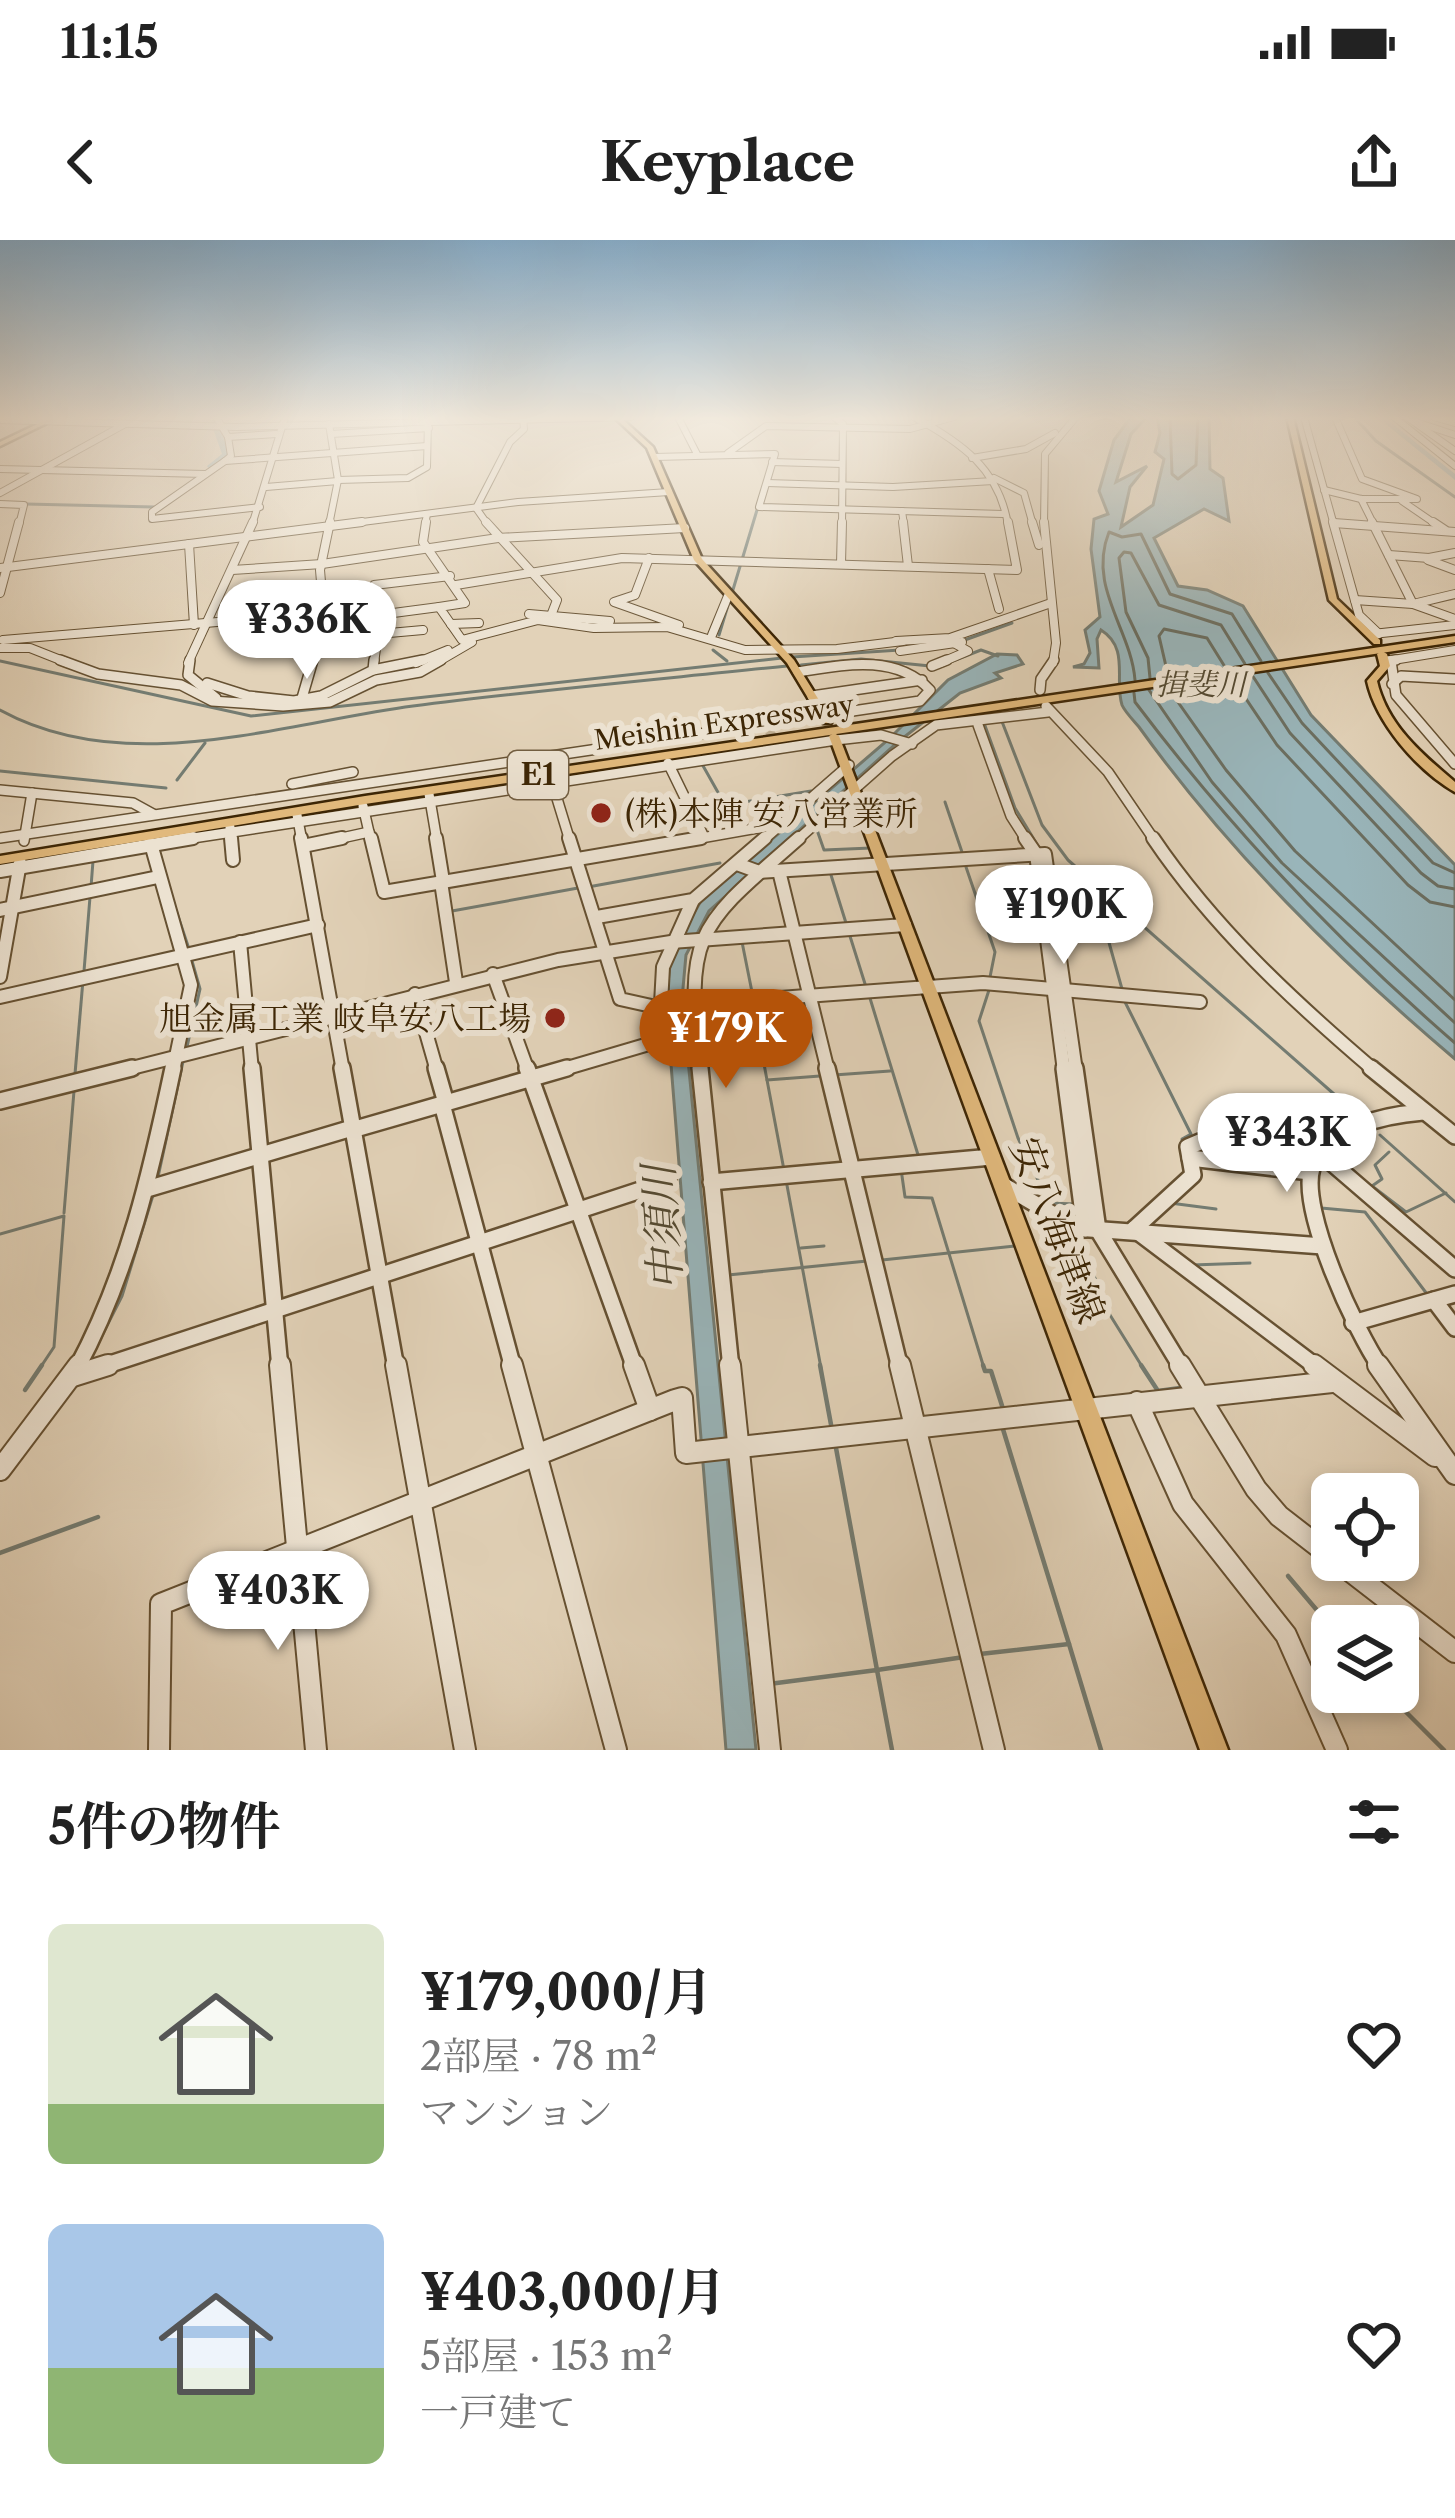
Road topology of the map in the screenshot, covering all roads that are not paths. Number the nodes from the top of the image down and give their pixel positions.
1 (187, 487) edge
2 (266, 487) edge
3 (337, 487) edge
4 (487, 487) edge
5 (668, 487) edge
6 (766, 487) edge
7 (842, 487) edge
8 (998, 487) edge
9 (1016, 487) edge
10 (1044, 487) edge
11 (1307, 487) edge
12 (1376, 487) edge
13 (1324, 490) joint
14 (670, 492) junction
15 (1361, 500) junction
16 (1401, 501) junction
17 (0, 504) edge
18 (260, 507) junction
19 (476, 508) junction
20 (843, 509) junction
21 (902, 511) junction
22 (427, 514) junction
23 (1003, 514) junction
24 (1334, 524) junction
25 (331, 526) junction
26 (1375, 527) junction
27 (685, 528) junction
28 (1449, 533) edge
29 (249, 536) junction
30 (497, 538) junction
31 (189, 544) junction
32 (428, 550) junction
33 (1043, 550) junction
34 (1455, 553) edge
35 (1388, 555) junction
36 (649, 558) junction
37 (1424, 558) junction
38 (698, 560) junction
39 (322, 564) junction
40 (841, 564) junction
41 (908, 566) junction
42 (3, 568) edge
43 (988, 569) junction
44 (232, 570) junction
45 (1455, 570) edge
46 (536, 572) junction
47 (453, 580) junction
48 (371, 591) junction
49 (0, 593) edge
50 (1455, 594) edge
51 (728, 596) junction
52 (323, 599) junction
53 (1355, 600) junction
54 (1051, 603) junction
55 (1414, 604) junction
56 (439, 607) junction
57 (999, 609) dead end
58 (380, 613) junction
59 (552, 613) junction
60 (324, 617) junction
61 (1030, 617) dead end
62 (668, 620) junction
63 (1454, 621) edge
64 (503, 622) dead end
65 (206, 623) junction
66 (479, 623) dead end
67 (194, 625) junction
68 (452, 625) junction
69 (1008, 627) dead end
70 (378, 634) junction
71 (707, 636) junction
72 (1376, 637) junction
73 (1455, 637) edge
74 (927, 640) junction
75 (464, 642) junction
76 (959, 643) junction
77 (0, 644) edge
78 (902, 646) junction
79 (448, 650) junction
80 (781, 650) junction
81 (1455, 650) edge
82 (1386, 659) junction
83 (442, 666) junction
84 (932, 667) dead end
85 (373, 670) junction
86 (798, 672) junction
87 (192, 679) junction
88 (1455, 679) edge
89 (923, 680) junction
90 (1392, 684) junction
91 (1040, 690) dead end
92 (1075, 692) junction
93 (812, 696) junction
94 (302, 698) junction
95 (226, 703) junction
96 (825, 719) junction
97 (978, 725) dead end
98 (835, 738) junction
99 (910, 743) junction
100 (668, 762) junction
101 (1455, 764) edge
102 (853, 776) junction
103 (551, 780) junction
104 (358, 788) junction
105 (1455, 788) edge
106 (0, 790) edge
107 (32, 793) junction
108 (294, 793) junction
109 (429, 798) junction
110 (363, 808) junction
111 (154, 818) junction
112 (298, 818) junction
113 (781, 824) junction
114 (230, 829) junction
115 (369, 832) junction
116 (704, 837) junction
117 (0, 838) edge
118 (25, 838) junction
119 (154, 842) junction
120 (303, 846) junction
121 (1036, 854) junction
122 (0, 856) edge
123 (577, 858) junction
124 (233, 860) dead end
125 (737, 864) dead end
126 (884, 864) junction
127 (20, 866) junction
128 (779, 871) junction
129 (0, 872) edge
130 (758, 872) junction
131 (158, 877) junction
132 (442, 881) junction
133 (693, 900) junction
134 (6, 909) edge
135 (597, 917) junction
136 (318, 925) junction
137 (905, 925) junction
138 (794, 933) junction
139 (700, 940) junction
140 (669, 942) junction
141 (240, 943) junction
142 (605, 951) junction
143 (184, 955) junction
144 (493, 974) junction
145 (0, 977) edge
146 (456, 982) junction
147 (927, 987) junction
148 (1058, 990) junction
149 (415, 994) junction
150 (809, 995) junction
151 (0, 997) edge
152 (1201, 1002) dead end
153 (690, 1005) junction
154 (658, 1007) junction
155 (334, 1015) junction
156 (249, 1037) junction
157 (178, 1055) junction
158 (530, 1079) junction
159 (0, 1101) edge
160 (444, 1104) junction
161 (1422, 1110) junction
162 (1298, 1114) dead end
163 (352, 1129) junction
164 (1455, 1140) edge
165 (1318, 1151) junction
166 (258, 1154) junction
167 (992, 1157) junction
168 (1190, 1158) junction
169 (853, 1168) junction
170 (1310, 1172) junction
171 (668, 1181) dead end
172 (711, 1182) junction
173 (1003, 1185) junction
174 (147, 1190) junction
175 (577, 1211) junction
176 (1092, 1229) junction
177 (1134, 1229) junction
178 (480, 1244) junction
179 (1323, 1246) junction
180 (1455, 1269) edge
181 (377, 1276) junction
182 (1455, 1294) edge
183 (1434, 1300) junction
184 (273, 1311) junction
185 (1353, 1322) junction
186 (1455, 1328) edge
187 (72, 1377) junction
188 (1332, 1382) junction
189 (1199, 1395) junction
190 (1137, 1402) junction
191 (1087, 1409) junction
192 (650, 1410) junction
193 (916, 1427) junction
194 (733, 1447) junction
195 (536, 1455) junction
196 (1451, 1469) edge
197 (0, 1470) edge
198 (419, 1502) junction
199 (1311, 1540) edge
200 (297, 1550) junction
201 (1364, 1581) edge
202 (1455, 1652) edge
203 (159, 1750) edge
204 (316, 1750) edge
205 (465, 1750) edge
206 (616, 1750) edge
207 (770, 1750) edge
208 (994, 1750) edge
209 (1214, 1750) edge
210 (1337, 1750) edge

1 - 18 street
2 - 18 street
3 - 25 street
4 - 19 street
5 - 14 main road
6 - 20 street
7 - 20 street
8 - 23 street
9 - 33 street
10 - 33 street
11 - 72 main road
12 - 16 street
13 - 15 street
13 - 24 street
14 - 19 street
14 - 27 main road
15 - 16 street
15 - 26 street
16 - 28 street
17 - 42 street
18 - 29 street
19 - 22 street
19 - 30 street
20 - 21 street
20 - 40 street
21 - 23 street
21 - 41 street
22 - 25 street
22 - 32 street
23 - 43 street
24 - 26 street
24 - 53 street
25 - 29 street
25 - 39 street
26 - 28 street
26 - 35 street
27 - 30 street
27 - 38 main road
29 - 31 street
29 - 44 street
30 - 32 street
30 - 46 street
31 - 42 street
31 - 67 street
32 - 39 street
32 - 47 street
33 - 54 street
34 - 37 street
35 - 37 street
35 - 55 street
36 - 38 street
36 - 46 street
36 - 62 street
37 - 45 street
38 - 40 street
38 - 51 main road
39 - 44 street
39 - 52 street
40 - 41 street
41 - 43 street
42 - 49 street
43 - 57 street
44 - 65 street
46 - 47 street
46 - 59 street
47 - 48 street
47 - 56 street
48 - 52 street
48 - 58 street
50 - 55 street
51 - 71 street
51 - 80 main road
52 - 60 street
53 - 55 street
53 - 72 street
54 - 61 street
54 - 74 street
54 - 91 street
55 - 63 street
56 - 58 street
56 - 68 street
58 - 60 street
58 - 70 street
59 - 62 street
59 - 64 street
60 - 65 street
60 - 94 street
62 - 71 street
63 - 72 street
65 - 67 street
65 - 87 street
66 - 68 street
67 - 77 street
68 - 70 street
68 - 75 street
69 - 76 street
70 - 85 street
71 - 75 street
71 - 80 street
73 - 92 highway, Meishin Expressway / E1
74 - 76 street
74 - 78 street
75 - 79 street
75 - 83 street
76 - 78 street
76 - 84 street
77 - 95 street
78 - 80 street
79 - 83 street
79 - 85 street
80 - 86 main road
81 - 82 street
82 - 90 street
82 - 105 main road
83 - 95 street
85 - 94 street
86 - 89 street
86 - 93 main road
87 - 94 street
87 - 95 street
88 - 90 street
89 - 93 street
89 - 96 street
90 - 101 street
92 - 122 highway, Meishin Expressway / E1
92 - 122 highway, Meishin Expressway / E1
93 - 96 main road
96 - 104 street
97 - 121 street
98 - 99 street
98 - 100 street
98 - 102 main road, 安八海津線
99 - 102 street
99 - 161 street
100 - 103 street
100 - 116 street
102 - 113 street
102 - 126 main road, 安八海津線
102 - 130 street
103 - 109 street
103 - 123 street
104 - 108 street
104 - 108 street
106 - 107 street
107 - 111 street
107 - 118 street
108 - 111 street
109 - 110 street
109 - 132 street
110 - 112 street
110 - 115 street
111 - 118 street
112 - 114 street
112 - 120 street
113 - 116 street
113 - 133 street
114 - 119 street
114 - 124 street
115 - 120 street
115 - 132 street
116 - 123 street
117 - 118 street
119 - 127 street
119 - 131 street
120 - 136 street
121 - 126 street
121 - 148 street
123 - 132 street
123 - 135 street
125 - 130 street
126 - 128 street
126 - 137 main road, 安八海津線
127 - 129 street
127 - 134 street
128 - 130 street
128 - 138 street
130 - 139 street
131 - 134 street
131 - 143 street
132 - 146 street
133 - 135 street
133 - 140 street
134 - 145 street
135 - 142 street
136 - 141 street
136 - 155 street
137 - 138 street
137 - 147 main road, 安八海津線
138 - 139 street
138 - 150 street
139 - 140 street
139 - 153 street
140 - 142 street
140 - 154 street
141 - 143 street
141 - 156 street
142 - 144 street
142 - 154 street
143 - 151 street
143 - 157 street
144 - 146 street
144 - 158 street
146 - 149 street
147 - 148 street
147 - 150 street
147 - 167 main road, 安八海津線
148 - 152 street
148 - 176 street
149 - 155 street
149 - 160 street
150 - 153 street
150 - 169 street
153 - 154 street
153 - 172 street
154 - 158 street
155 - 156 street
155 - 163 street
156 - 157 street
156 - 166 street
157 - 159 street
157 - 174 street
158 - 160 street
158 - 175 street
160 - 163 street
160 - 178 street
161 - 164 street
161 - 165 street
162 - 168 street
163 - 166 street
163 - 181 street
165 - 170 street
165 - 180 street
166 - 174 street
166 - 184 street
167 - 169 street
167 - 173 main road, 安八海津線
168 - 170 street
168 - 177 street
169 - 172 street
169 - 193 street
170 - 179 street
171 - 175 street
172 - 194 street
173 - 176 street
173 - 191 main road, 安八海津線
174 - 187 street
175 - 178 street
175 - 192 street
176 - 177 street
176 - 189 street
177 - 179 street
177 - 188 street
178 - 181 street
178 - 195 street
179 - 185 street
181 - 184 street
181 - 198 street
182 - 183 street
183 - 185 street
183 - 186 street
184 - 187 street
184 - 200 street
185 - 196 street
187 - 197 street
188 - 189 street
188 - 196 street
189 - 190 street
189 - 199 street
190 - 191 street
190 - 210 street
191 - 193 street
191 - 209 main road, 安八海津線
192 - 194 street
192 - 195 street
193 - 194 street
193 - 208 street
194 - 207 street
195 - 198 street
195 - 206 street
198 - 200 street
198 - 205 street
200 - 203 street
200 - 204 street
201 - 202 street

